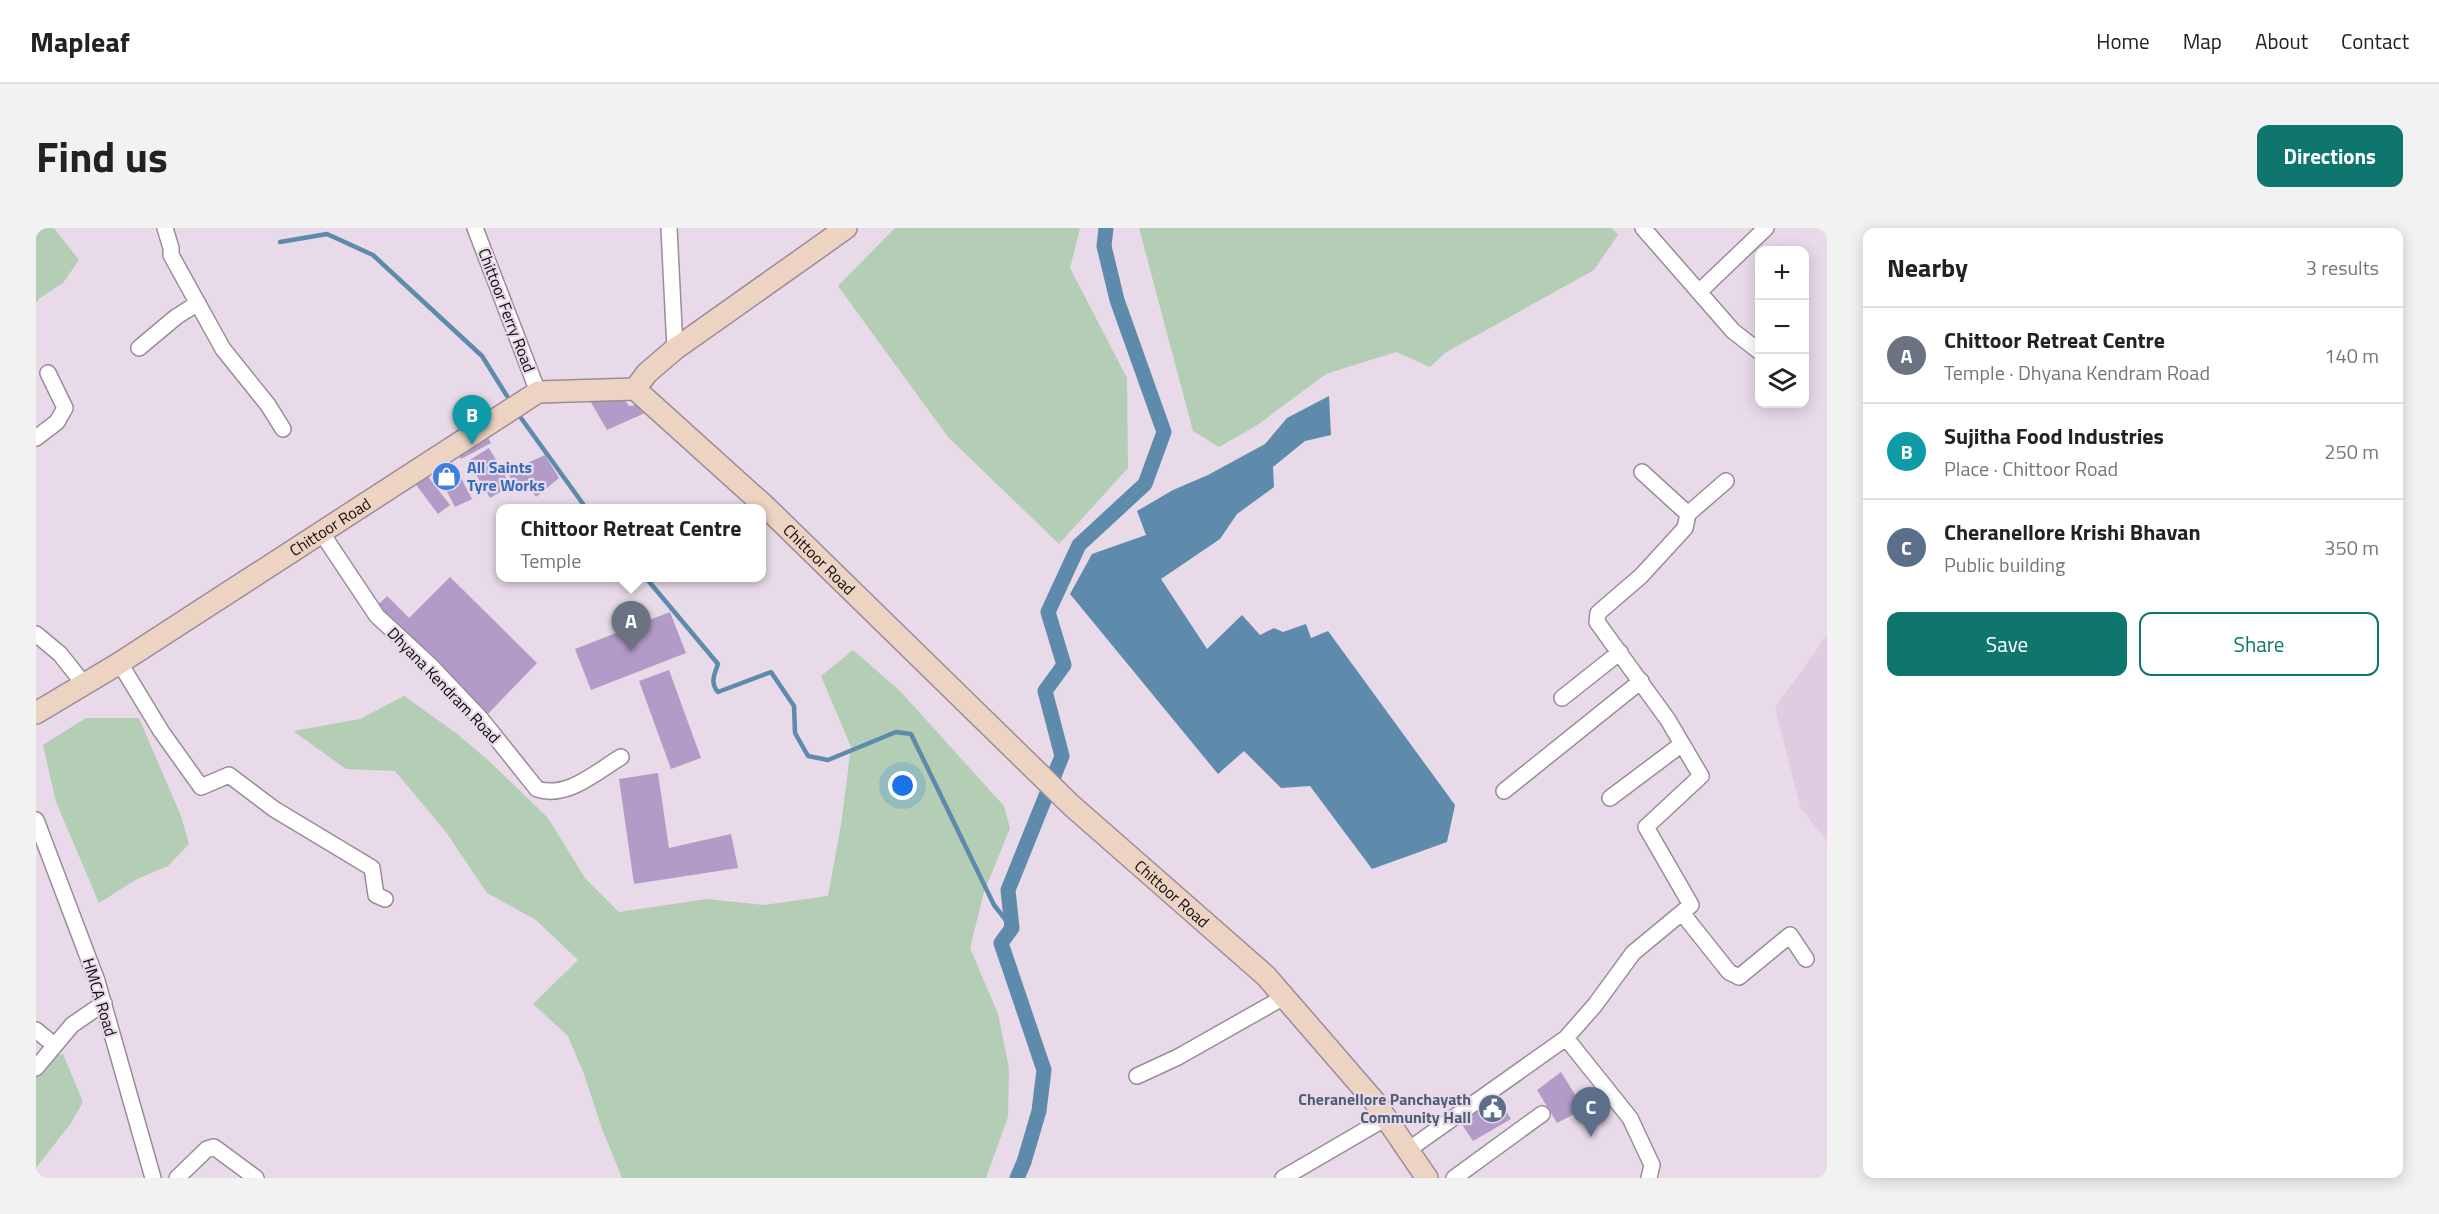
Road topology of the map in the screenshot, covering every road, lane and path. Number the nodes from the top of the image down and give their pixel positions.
1 (165, 228) edge
2 (475, 228) edge
3 (669, 228) edge
4 (1643, 228) edge
5 (1766, 228) edge
6 (838, 230) edge
7 (1699, 292) junction
8 (198, 303) junction
9 (139, 348) dead end
10 (1755, 348) edge
11 (675, 349) junction
12 (48, 373) dead end
13 (635, 389) junction
14 (538, 392) junction
15 (283, 429) dead end
16 (36, 438) edge
17 (1642, 472) dead end
18 (1726, 482) dead end
19 (762, 504) edge
20 (766, 508) edge
21 (1688, 514) junction
22 (321, 532) junction
23 (36, 634) edge
24 (1620, 652) junction
25 (118, 664) junction
26 (1641, 681) junction
27 (83, 683) junction
28 (1562, 698) dead end
29 (36, 713) edge
30 (1682, 744) junction
31 (621, 757) dead end
32 (1504, 791) dead end
33 (1610, 798) dead end
34 (36, 820) edge
35 (385, 899) dead end
36 (1682, 913) junction
37 (1806, 959) dead end
38 (1284, 997) junction
39 (104, 1003) junction
40 (36, 1030) edge
41 (1566, 1038) junction
42 (54, 1045) junction
43 (36, 1068) edge
44 (1137, 1076) dead end
45 (1542, 1113) dead end
46 (1386, 1118) junction
47 (1408, 1150) junction
48 (153, 1178) edge
49 (177, 1178) edge
50 (256, 1178) edge
51 (1282, 1178) edge
52 (1427, 1178) edge
53 (1454, 1178) edge
54 (1649, 1178) edge

1 - 8 street
2 - 14 street, Chittoor Ferry Road
3 - 11 street
4 - 7 street
5 - 7 street
6 - 11 main road
7 - 10 street
8 - 9 street
8 - 15 street
11 - 13 main road
12 - 16 street
13 - 14 main road
13 - 19 main road, Chittoor Road
14 - 22 main road, Chittoor Road
17 - 21 street
18 - 21 street
20 - 38 main road, Chittoor Road
21 - 24 street
22 - 25 main road, Chittoor Road
22 - 31 street, Dhyana Kendram Road
23 - 27 street
24 - 26 street
24 - 28 street
25 - 27 main road, Chittoor Road
25 - 35 street
26 - 30 street
26 - 32 street
27 - 29 main road, Chittoor Road
30 - 33 street
30 - 36 street
34 - 39 street, HMCA Road
36 - 37 street
36 - 41 street
38 - 44 street
38 - 46 main road, Chittoor Road
39 - 42 street
39 - 48 street, HMCA Road
40 - 42 street
41 - 47 street
41 - 54 street
42 - 43 street
45 - 53 street
46 - 47 main road, Chittoor Road
46 - 51 street
47 - 52 main road, Chittoor Road
49 - 50 street

